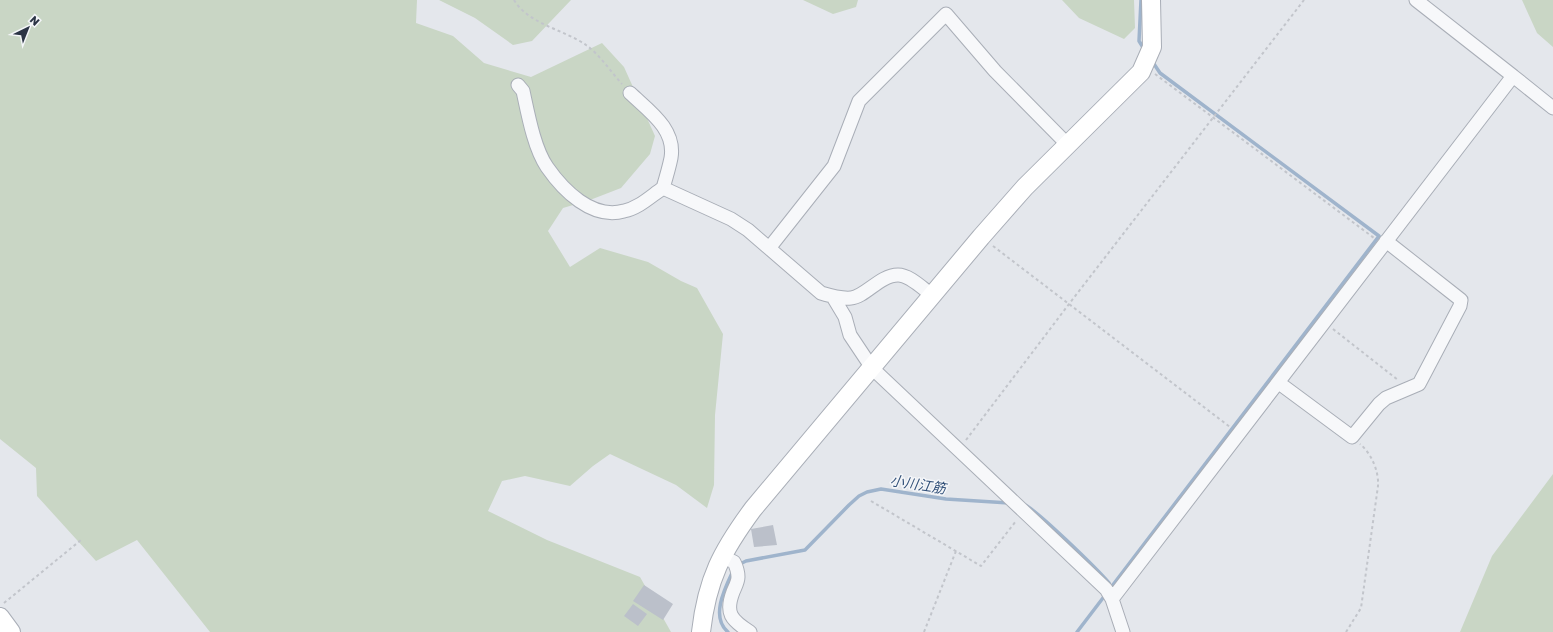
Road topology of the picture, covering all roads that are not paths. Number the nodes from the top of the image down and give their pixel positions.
1 (1151, 0) edge
2 (1416, 0) edge
3 (1512, 76) junction
4 (518, 85) dead end
5 (630, 93) road end
6 (1553, 108) edge
7 (1068, 145) junction
8 (663, 188) junction
9 (1380, 239) junction
10 (770, 247) junction
11 (932, 295) junction
12 (833, 297) junction
13 (872, 368) junction
14 (1279, 383) junction
15 (731, 564) junction
16 (1112, 594) junction
17 (0, 618) edge
18 (11, 632) edge
19 (701, 632) edge
20 (750, 632) edge
21 (1123, 632) edge

1 - 7 street
2 - 3 street
3 - 6 street
3 - 9 street
4 - 8 street
5 - 8 street
7 - 10 street
7 - 11 street
8 - 10 street
9 - 14 street
9 - 14 street
10 - 12 street
11 - 12 street
11 - 13 street
12 - 13 street
13 - 15 street
13 - 16 street
14 - 16 street
15 - 19 street
15 - 20 street
16 - 21 street
17 - 18 street

